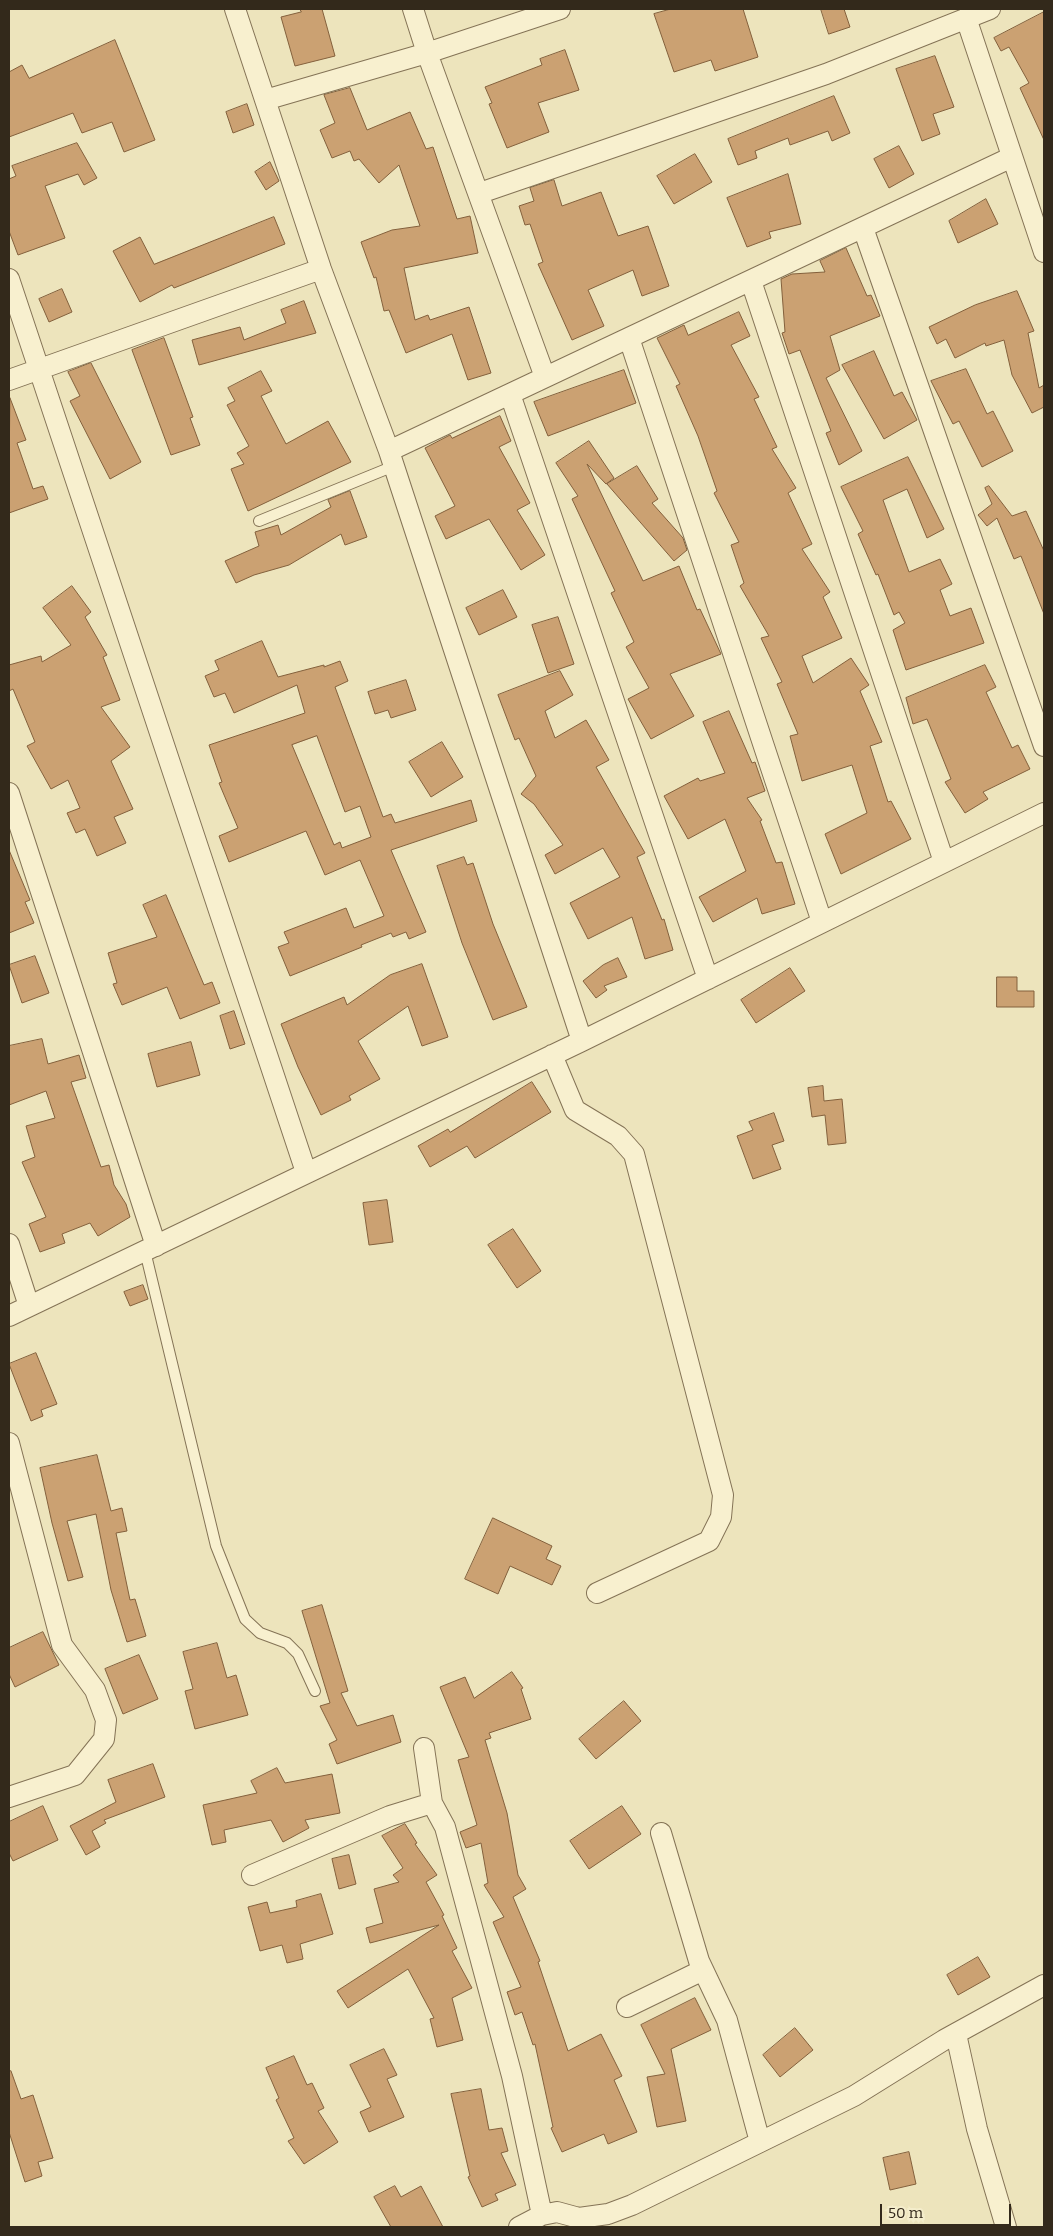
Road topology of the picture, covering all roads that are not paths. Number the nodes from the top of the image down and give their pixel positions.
1 (235, 9) edge
2 (413, 9) edge
3 (560, 9) edge
4 (990, 9) edge
5 (966, 18) junction
6 (427, 53) junction
7 (266, 100) junction
8 (1012, 157) junction
9 (480, 193) junction
10 (863, 228) junction
11 (1044, 252) edge
12 (321, 269) junction
13 (9, 280) edge
14 (751, 281) junction
15 (629, 338) junction
16 (40, 370) junction
17 (546, 377) junction
18 (9, 380) edge
19 (510, 394) junction
20 (391, 459) junction
21 (259, 521) dead end
22 (1044, 746) edge
23 (9, 793) edge
24 (1044, 813) edge
25 (944, 862) junction
26 (822, 922) junction
27 (708, 979) junction
28 (582, 1041) junction
29 (552, 1056) junction
30 (306, 1172) junction
31 (9, 1244) edge
32 (150, 1248) junction
33 (29, 1306) junction
34 (9, 1316) edge
35 (9, 1444) edge
36 (597, 1593) dead end
37 (315, 1691) dead end
38 (424, 1748) dead end
39 (9, 1797) edge
40 (432, 1803) junction
41 (661, 1833) dead end
42 (252, 1875) dead end
43 (704, 1970) junction
44 (1044, 1986) edge
45 (626, 2007) dead end
46 (956, 2034) junction
47 (760, 2142) junction
48 (542, 2215) junction
49 (580, 2222) edge
50 (519, 2227) edge
51 (1006, 2227) edge

1 - 7 street
2 - 6 street
3 - 6 street
4 - 5 street
5 - 8 street
5 - 9 street
6 - 7 street
6 - 9 street
7 - 12 street
8 - 10 street
8 - 11 street
9 - 17 street
10 - 14 street
10 - 22 street
12 - 16 street
12 - 20 street
13 - 16 street
14 - 15 street
14 - 25 street
15 - 17 street
15 - 26 street
16 - 18 street
16 - 30 street
17 - 19 street
19 - 20 street
19 - 27 street
20 - 21 lane
20 - 28 street
23 - 32 street
24 - 25 street
25 - 26 street
26 - 27 street
27 - 28 street
28 - 29 street
29 - 30 street
29 - 36 street
30 - 32 street
31 - 33 street
32 - 33 street
32 - 37 lane
33 - 34 street
35 - 39 street
38 - 40 street
40 - 42 street
40 - 48 street
41 - 43 street
43 - 45 street
43 - 47 street
44 - 46 street
46 - 47 street
46 - 51 street
47 - 49 street
48 - 49 street
48 - 50 street

